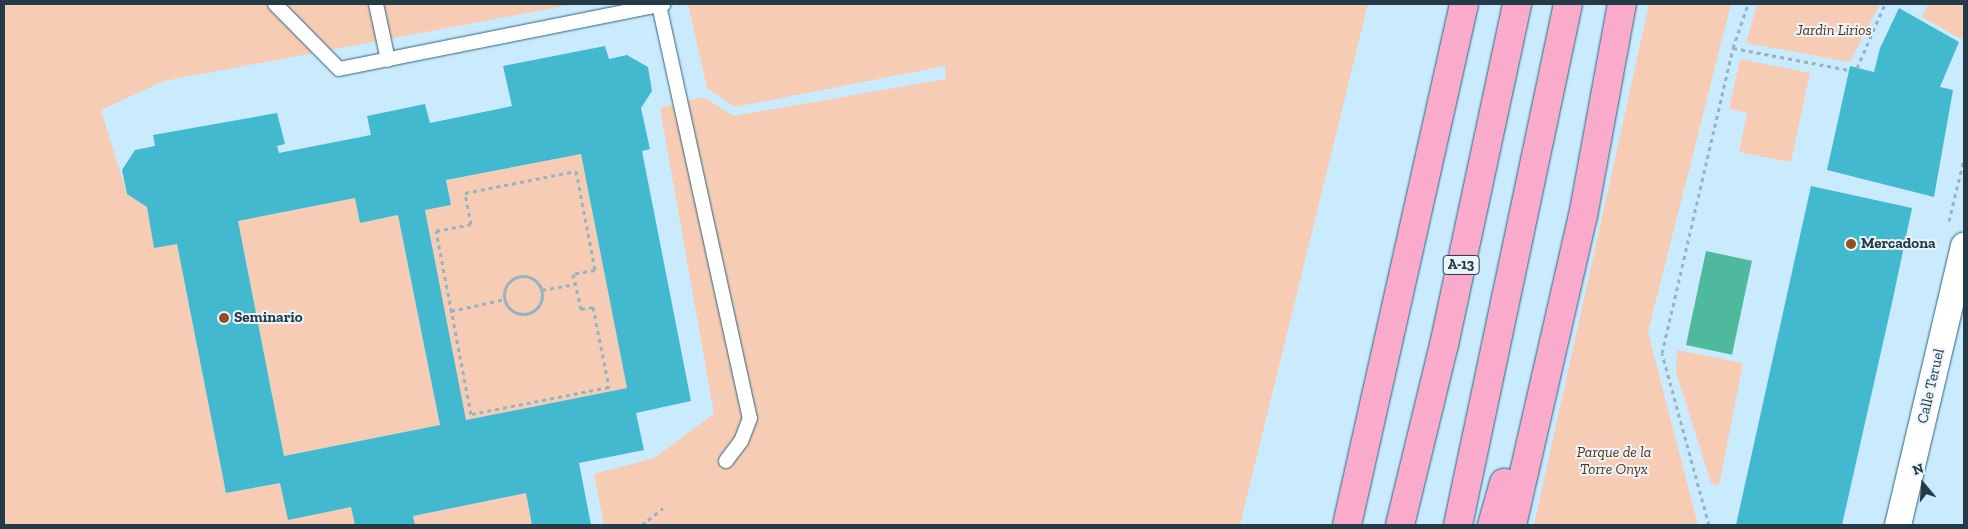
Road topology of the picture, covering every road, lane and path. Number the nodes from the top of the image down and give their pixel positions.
1 (275, 4) edge
2 (376, 4) edge
3 (662, 4) edge
4 (1464, 4) edge
5 (1517, 4) edge
6 (1568, 4) edge
7 (1622, 4) edge
8 (1748, 4) edge
9 (1885, 4) edge
10 (1733, 48) junction
11 (388, 60) junction
12 (1858, 68) dead end
13 (1849, 70) dead end
14 (1583, 216) junction
15 (1964, 246) edge
16 (575, 284) junction
17 (542, 290) junction
18 (504, 300) junction
19 (451, 311) junction
20 (1378, 386) junction
21 (726, 460) dead end
22 (663, 508) dead end
23 (642, 525) edge
24 (1347, 525) edge
25 (1365, 525) edge
26 (1400, 525) edge
27 (1458, 525) edge
28 (1492, 525) edge
29 (1512, 525) edge
30 (1708, 525) edge
31 (1898, 525) edge

1 - 11 lane
2 - 11 lane
3 - 11 lane
3 - 21 lane
4 - 20 highway
5 - 26 highway, A-13
6 - 27 highway
7 - 14 highway
8 - 10 path
9 - 12 path
10 - 13 path
10 - 30 path
14 - 28 highway
14 - 29 highway
15 - 31 street, Calle Teruel
16 - 17 path
16 - 19 path
16 - 19 path
17 - 18 path
17 - 18 path
18 - 19 path
20 - 24 highway
20 - 25 highway
22 - 23 path

